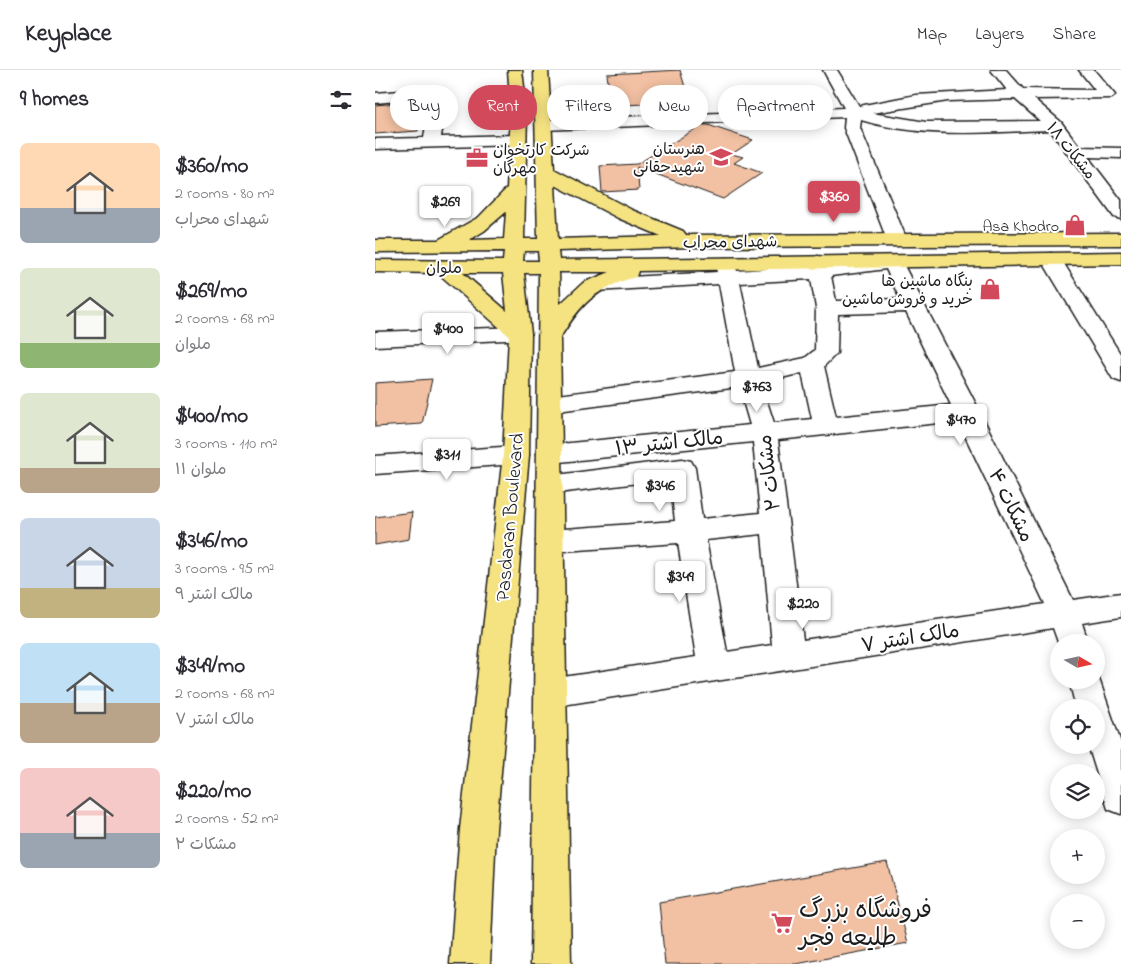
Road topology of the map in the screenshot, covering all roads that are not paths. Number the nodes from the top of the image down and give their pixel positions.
1 (515, 70) edge
2 (541, 70) edge
3 (830, 70) edge
4 (998, 70) edge
5 (1086, 70) edge
6 (1019, 94) junction
7 (1114, 95) edge
8 (375, 98) edge
9 (854, 112) junction
10 (544, 125) junction
11 (1055, 125) junction
12 (518, 140) junction
13 (432, 143) junction
14 (375, 144) edge
15 (1076, 152) junction
16 (1121, 152) edge
17 (544, 170) junction
18 (1121, 184) edge
19 (1100, 185) junction
20 (516, 189) junction
21 (1121, 213) edge
22 (1121, 239) edge
23 (694, 241) junction
24 (375, 246) edge
25 (432, 246) junction
26 (895, 251) junction
27 (514, 256) junction
28 (549, 256) junction
29 (1121, 258) edge
30 (1051, 259) junction
31 (664, 265) junction
32 (375, 266) edge
33 (444, 267) junction
34 (818, 267) junction
35 (727, 271) junction
36 (595, 285) junction
37 (914, 305) junction
38 (827, 308) junction
39 (520, 334) junction
40 (375, 339) edge
41 (550, 339) junction
42 (812, 364) junction
43 (1121, 374) edge
44 (748, 378) junction
45 (550, 404) junction
46 (967, 412) junction
47 (827, 426) junction
48 (765, 433) junction
49 (550, 454) junction
50 (516, 455) junction
51 (375, 465) edge
52 (550, 484) junction
53 (773, 522) junction
54 (690, 531) junction
55 (550, 541) junction
56 (1121, 605) edge
57 (1064, 614) junction
58 (1070, 634) edge
59 (789, 656) junction
60 (714, 668) junction
61 (550, 693) junction
62 (1105, 746) edge
63 (1121, 797) edge
64 (470, 964) edge
65 (551, 964) edge

1 - 12 main road, Pasdaran Boulevard
2 - 10 main road, Pasdaran Boulevard
3 - 9 street
4 - 6 street, مشکات ۱۸
5 - 7 street
6 - 7 street
6 - 9 street
6 - 11 street, مشکات ۱۸
8 - 13 street
9 - 10 street
9 - 11 street
9 - 26 street, مشکات ۴
10 - 17 main road, Pasdaran Boulevard
11 - 15 street, مشکات ۱۸
12 - 13 street
12 - 20 main road, Pasdaran Boulevard
13 - 14 street
15 - 16 street
15 - 19 street, مشکات ۱۸
17 - 23 main road
17 - 28 main road, Pasdaran Boulevard
18 - 19 street
19 - 21 street, مشکات ۱۸
20 - 25 main road
20 - 27 main road, Pasdaran Boulevard
22 - 26 main road, شهدای محراب
23 - 26 main road, شهدای محراب
23 - 28 main road, شهدای محراب
24 - 25 main road, ملوان
25 - 27 main road, ملوان
26 - 30 main road, شهدای محراب
26 - 34 street
26 - 37 street, مشکات ۴
27 - 28 main road
27 - 33 main road, ملوان
27 - 39 main road, Pasdaran Boulevard
28 - 31 main road, شهدای محراب
28 - 41 main road, Pasdaran Boulevard
29 - 30 main road, شهدای محراب
30 - 43 street
31 - 35 main road, شهدای محراب
31 - 36 main road
32 - 33 main road, ملوان
33 - 39 main road
34 - 35 street
34 - 38 street
35 - 36 street
35 - 44 street, مشکات ۲
36 - 41 main road
37 - 38 street
37 - 46 street, مشکات ۴
38 - 42 street
39 - 40 street
39 - 50 main road, Pasdaran Boulevard
41 - 45 main road, Pasdaran Boulevard
42 - 44 street
42 - 47 street
44 - 45 street
44 - 48 street, مشکات ۲
45 - 49 main road, Pasdaran Boulevard
46 - 47 street, مالک اشتر ۱۳
46 - 57 street, مشکات ۴
47 - 48 street, مالک اشتر ۱۳
48 - 49 street, مالک اشتر ۱۳
48 - 53 street, مشکات ۲
49 - 52 main road, Pasdaran Boulevard
50 - 51 street
50 - 64 main road, Pasdaran Boulevard
52 - 54 street
52 - 55 main road, Pasdaran Boulevard
53 - 54 street
53 - 59 street, مشکات ۲
54 - 55 street
54 - 60 street
55 - 61 main road, Pasdaran Boulevard
56 - 57 street, مالک اشتر ۷
57 - 58 street, مشکات ۴
57 - 59 street, مالک اشتر ۷
59 - 60 street, مالک اشتر ۷
60 - 61 street, مالک اشتر ۷
61 - 65 main road, Pasdaran Boulevard
62 - 63 street

